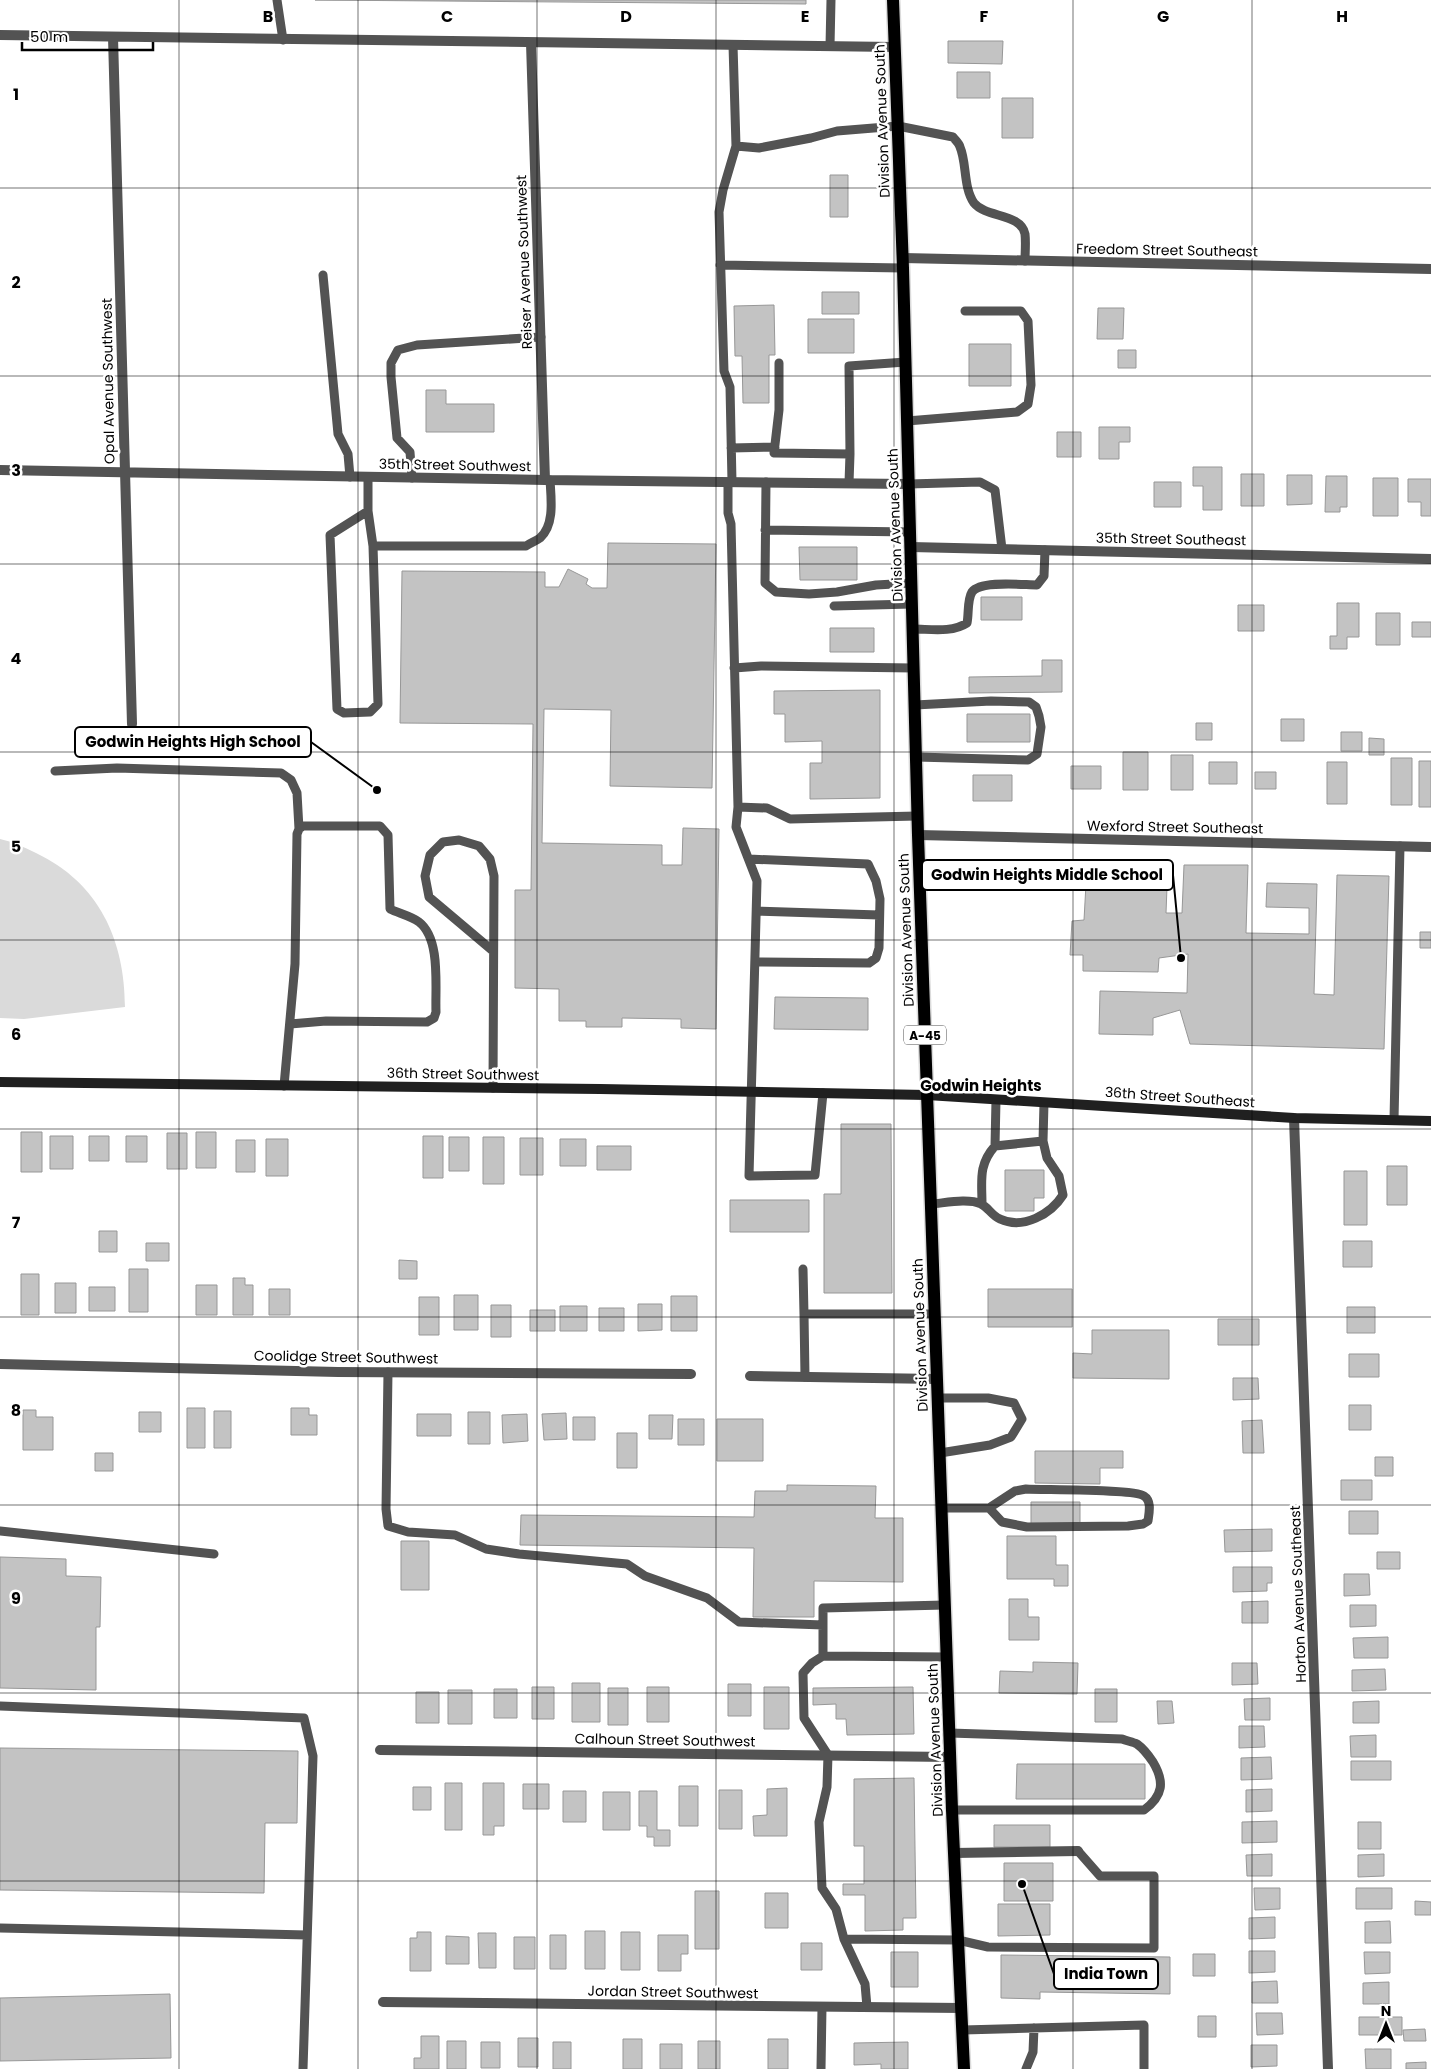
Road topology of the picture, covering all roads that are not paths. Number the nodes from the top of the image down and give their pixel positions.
1 (278, 0) edge
2 (831, 0) edge
3 (893, 0) edge
4 (0, 35) edge
5 (112, 37) junction
6 (283, 40) junction
7 (531, 43) junction
8 (733, 45) junction
9 (830, 46) junction
10 (894, 47) junction
11 (898, 126) junction
12 (736, 146) junction
13 (1025, 261) junction
14 (903, 263) junction
15 (720, 265) junction
16 (1431, 269) edge
17 (323, 275) dead end
18 (965, 311) dead end
19 (541, 337) junction
20 (906, 362) junction
21 (779, 363) dead end
22 (907, 420) junction
23 (775, 447) junction
24 (731, 448) junction
25 (850, 454) junction
26 (0, 470) edge
27 (124, 473) junction
28 (350, 477) junction
29 (368, 477) junction
30 (412, 478) junction
31 (548, 480) junction
32 (730, 482) junction
33 (766, 482) junction
34 (849, 483) junction
35 (909, 484) junction
36 (368, 511) junction
37 (765, 530) junction
38 (911, 532) junction
39 (373, 546) junction
40 (911, 547) junction
41 (1002, 549) junction
42 (1046, 550) junction
43 (1431, 558) edge
44 (912, 583) junction
45 (912, 604) junction
46 (834, 606) dead end
47 (913, 629) junction
48 (734, 668) junction
49 (914, 668) junction
50 (915, 705) junction
51 (132, 724) dead end
52 (916, 757) junction
53 (55, 770) dead end
54 (738, 806) junction
55 (917, 816) junction
56 (298, 829) junction
57 (918, 835) junction
58 (1400, 846) junction
59 (1431, 847) edge
60 (749, 859) junction
61 (757, 911) junction
62 (879, 915) junction
63 (494, 952) junction
64 (755, 962) junction
65 (290, 1024) junction
66 (0, 1082) edge
67 (284, 1086) junction
68 (493, 1088) junction
69 (752, 1092) junction
70 (823, 1093) junction
71 (926, 1095) junction
72 (996, 1100) junction
73 (1044, 1102) junction
74 (1294, 1118) junction
75 (1394, 1120) junction
76 (1431, 1121) edge
77 (1043, 1141) junction
78 (995, 1146) junction
79 (931, 1204) junction
80 (982, 1204) junction
81 (803, 1269) dead end
82 (804, 1314) junction
83 (935, 1314) junction
84 (0, 1364) edge
85 (388, 1372) junction
86 (691, 1374) dead end
87 (750, 1376) dead end
88 (805, 1377) junction
89 (937, 1379) junction
90 (938, 1398) junction
91 (940, 1452) junction
92 (942, 1508) junction
93 (989, 1508) junction
94 (0, 1531) edge
95 (214, 1554) dead end
96 (945, 1605) junction
97 (822, 1625) junction
98 (822, 1656) junction
99 (947, 1657) junction
100 (0, 1706) edge
101 (950, 1733) junction
102 (380, 1750) dead end
103 (828, 1756) junction
104 (950, 1757) junction
105 (952, 1810) junction
106 (1078, 1851) joint
107 (954, 1853) junction
108 (0, 1928) edge
109 (308, 1935) junction
110 (844, 1939) junction
111 (958, 1940) junction
112 (383, 2002) dead end
113 (822, 2007) junction
114 (867, 2007) junction
115 (962, 2008) junction
116 (1034, 2028) junction
117 (963, 2030) junction
118 (303, 2069) edge
119 (821, 2069) edge
120 (964, 2069) edge
121 (1026, 2069) edge
122 (1144, 2069) edge
123 (1328, 2069) edge

1 - 6 lane
2 - 9 lane
3 - 10 main road, Division Avenue South / A-45
4 - 5 street
5 - 6 street
5 - 27 street, Opal Avenue Southwest
6 - 7 street
7 - 8 street
7 - 19 street, Reiser Avenue Southwest
8 - 9 street
8 - 12 lane
9 - 10 street
10 - 11 main road, Division Avenue South / A-45
11 - 12 lane
11 - 13 lane
11 - 14 main road, Division Avenue South / A-45
12 - 15 lane
13 - 14 street, Freedom Street Southeast
13 - 16 street, Freedom Street Southeast
14 - 15 lane
14 - 20 main road, Division Avenue South / A-45
15 - 24 lane
17 - 28 lane
18 - 22 lane
19 - 30 lane
19 - 31 street, Reiser Avenue Southwest
20 - 22 main road, Division Avenue South / A-45
20 - 25 lane
21 - 23 lane
22 - 35 main road, Division Avenue South / A-45
23 - 24 lane
23 - 25 lane
24 - 32 lane
25 - 34 lane
26 - 27 street, 35th Street Southwest
27 - 28 street, 35th Street Southwest
27 - 51 street, Opal Avenue Southwest
28 - 29 street, 35th Street Southwest
29 - 30 street, 35th Street Southwest
29 - 36 lane
30 - 31 street, 35th Street Southwest
31 - 32 street, 35th Street Southwest
31 - 39 lane
32 - 33 street, 35th Street Southwest
32 - 48 lane
33 - 34 street, 35th Street Southwest
33 - 37 lane
34 - 35 street, 35th Street Southwest
35 - 38 main road, Division Avenue South / A-45
35 - 41 lane
36 - 39 lane
36 - 39 lane
37 - 38 lane
37 - 44 lane
38 - 40 main road, Division Avenue South / A-45
40 - 41 street, 35th Street Southeast
40 - 44 main road, Division Avenue South / A-45
41 - 42 street, 35th Street Southeast
42 - 43 street, 35th Street Southeast
42 - 47 lane
44 - 45 main road, Division Avenue South / A-45
45 - 46 lane
45 - 47 main road, Division Avenue South / A-45
47 - 49 main road, Division Avenue South / A-45
48 - 49 lane
48 - 54 lane
49 - 50 main road, Division Avenue South / A-45
50 - 52 main road, Division Avenue South / A-45
50 - 52 lane
52 - 55 main road, Division Avenue South / A-45
53 - 56 lane
54 - 55 lane
54 - 60 lane
55 - 57 main road, Division Avenue South / A-45
56 - 65 lane
56 - 65 lane
57 - 58 street, Wexford Street Southeast
57 - 71 main road, Division Avenue South / A-45
58 - 59 street, Wexford Street Southeast
58 - 75 lane
60 - 61 lane
60 - 62 lane
61 - 62 lane
61 - 64 lane
62 - 64 lane
63 - 63 lane
63 - 68 lane
64 - 69 lane
65 - 67 lane
66 - 67 street, 36th Street Southwest
67 - 68 street, 36th Street Southwest
68 - 69 street, 36th Street Southwest
69 - 70 street, 36th Street Southwest
69 - 70 lane
70 - 71 street, 36th Street Southwest
71 - 72 street, 36th Street Southeast
71 - 79 main road, Division Avenue South / A-45
72 - 73 street, 36th Street Southeast
72 - 78 lane
73 - 74 street, 36th Street Southeast
73 - 77 lane
74 - 75 street, 36th Street Southeast
74 - 123 street, Horton Avenue Southeast
75 - 76 street, 36th Street Southeast
77 - 78 lane
77 - 80 lane
78 - 80 lane
79 - 80 lane
79 - 83 main road, Division Avenue South / A-45
81 - 82 lane
82 - 83 lane
82 - 88 lane
83 - 89 main road, Division Avenue South / A-45
84 - 85 street, Coolidge Street Southwest
85 - 86 street, Coolidge Street Southwest
85 - 97 lane
87 - 88 street
88 - 89 street
89 - 90 main road, Division Avenue South / A-45
90 - 91 main road, Division Avenue South / A-45
90 - 91 lane
91 - 92 main road, Division Avenue South / A-45
92 - 93 lane
92 - 96 main road, Division Avenue South / A-45
93 - 93 lane
94 - 95 lane
96 - 97 lane
96 - 99 main road, Division Avenue South / A-45
97 - 98 lane
98 - 99 lane
98 - 103 lane
99 - 101 main road, Division Avenue South / A-45
100 - 109 lane
101 - 104 main road, Division Avenue South / A-45
101 - 105 lane
102 - 103 street, Calhoun Street Southwest
103 - 104 street, Calhoun Street Southwest
103 - 110 lane
104 - 105 main road, Division Avenue South / A-45
105 - 107 main road, Division Avenue South / A-45
106 - 107 street
106 - 111 lane
107 - 111 main road, Division Avenue South / A-45
108 - 109 lane
109 - 118 lane
110 - 111 lane
110 - 114 lane
111 - 115 main road, Division Avenue South / A-45
112 - 113 street, Jordan Street Southwest
113 - 114 street, Jordan Street Southwest
113 - 119 lane
114 - 115 street, Jordan Street Southwest
115 - 117 main road, Division Avenue South / A-45
116 - 117 lane
116 - 121 lane
116 - 122 lane
117 - 120 main road, Division Avenue South / A-45

